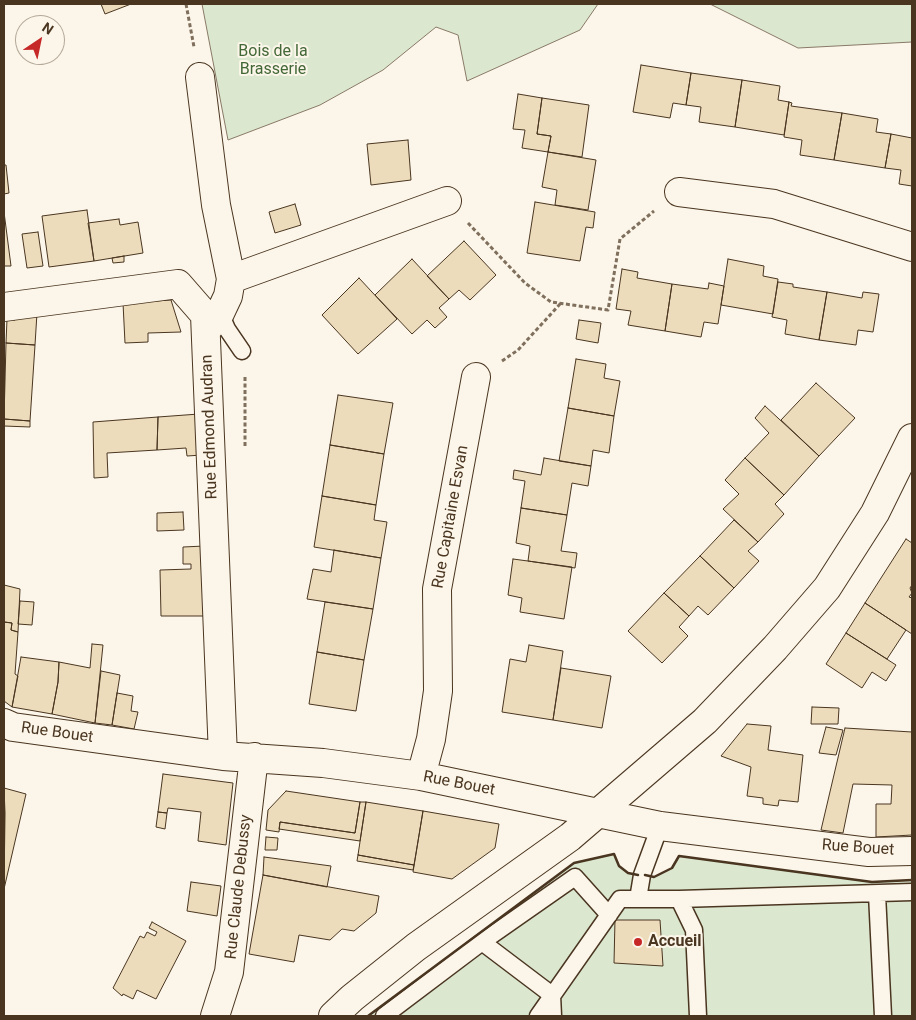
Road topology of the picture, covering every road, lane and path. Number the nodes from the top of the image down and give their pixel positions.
1 (186, 4) edge
2 (200, 77) joint
3 (679, 192) joint
4 (447, 201) joint
5 (912, 247) edge
6 (231, 278) junction
7 (561, 303) junction
8 (4, 306) edge
9 (213, 322) junction
10 (242, 352) dead end
11 (476, 377) joint
12 (912, 438) edge
13 (4, 723) edge
14 (224, 756) junction
15 (254, 756) junction
16 (421, 776) junction
17 (600, 813) junction
18 (660, 826) junction
19 (912, 852) edge
20 (912, 892) edge
21 (877, 894) junction
22 (638, 899) junction
23 (679, 899) junction
24 (609, 915) junction
25 (482, 942) junction
26 (552, 995) junction
27 (215, 1016) edge
28 (332, 1016) edge
29 (384, 1016) edge
30 (538, 1016) edge
31 (553, 1016) edge
32 (698, 1016) edge
33 (882, 1016) edge

1 - 2 path
2 - 6 street
3 - 5 street
3 - 7 path
4 - 6 street
4 - 7 path
6 - 9 street
7 - 11 path
8 - 9 street, Rue Edmond Audran
9 - 10 lane
9 - 14 street, Rue Edmond Audran
11 - 16 street, Rue Capitaine Esvan
12 - 17 street
13 - 14 street, Rue Bouet
14 - 15 street, Rue Bouet
15 - 16 street, Rue Bouet
15 - 27 street, Rue Claude Debussy
16 - 17 street, Rue Bouet
17 - 18 street, Rue Bouet
17 - 28 street
18 - 19 street, Rue Bouet
18 - 22 lane
20 - 21 lane
21 - 23 lane
21 - 33 lane
22 - 23 lane
22 - 24 lane
23 - 32 lane
24 - 25 lane
24 - 26 lane
25 - 26 lane
25 - 29 lane
26 - 30 lane
26 - 31 lane

